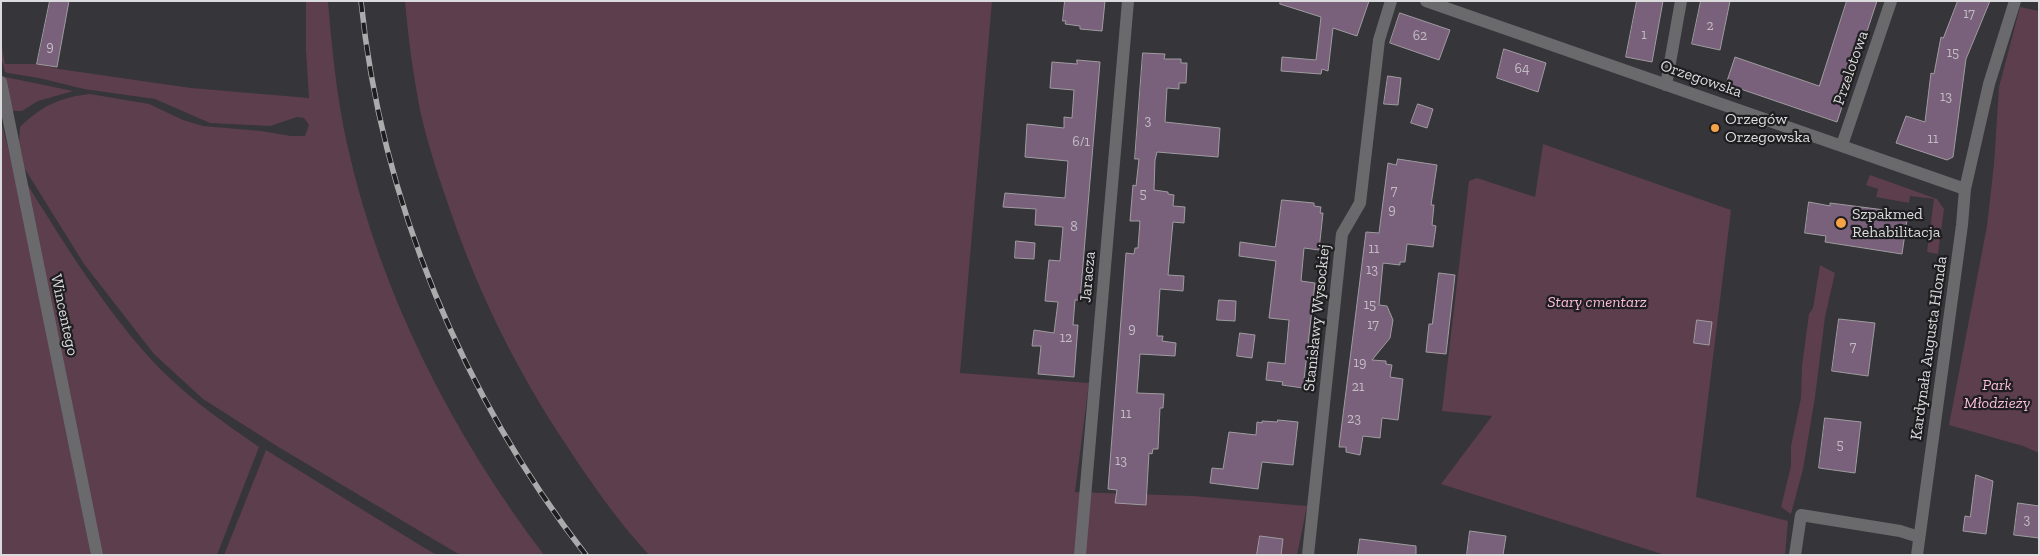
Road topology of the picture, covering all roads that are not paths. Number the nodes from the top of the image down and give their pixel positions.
1 (1128, 1) edge
2 (1391, 1) edge
3 (1426, 1) edge
4 (1681, 1) edge
5 (1891, 1) edge
6 (2015, 1) edge
7 (1, 82) edge
8 (1666, 84) junction
9 (1842, 145) junction
10 (1965, 189) junction
11 (1919, 538) junction
12 (97, 555) edge
13 (1080, 555) edge
14 (1308, 555) edge
15 (1795, 555) edge
16 (1917, 555) edge

1 - 13 street, Jaracza
2 - 14 street, Stanisławy Wysockiej
3 - 8 street, Orzegowska
4 - 8 street
5 - 9 street, Przelotowa
6 - 10 street, Kardynała Augusta Hlonda
7 - 12 street, Wincentego
8 - 9 street, Orzegowska
9 - 10 street, Orzegowska
10 - 11 street, Kardynała Augusta Hlonda
11 - 15 street
11 - 16 street, Kardynała Augusta Hlonda

